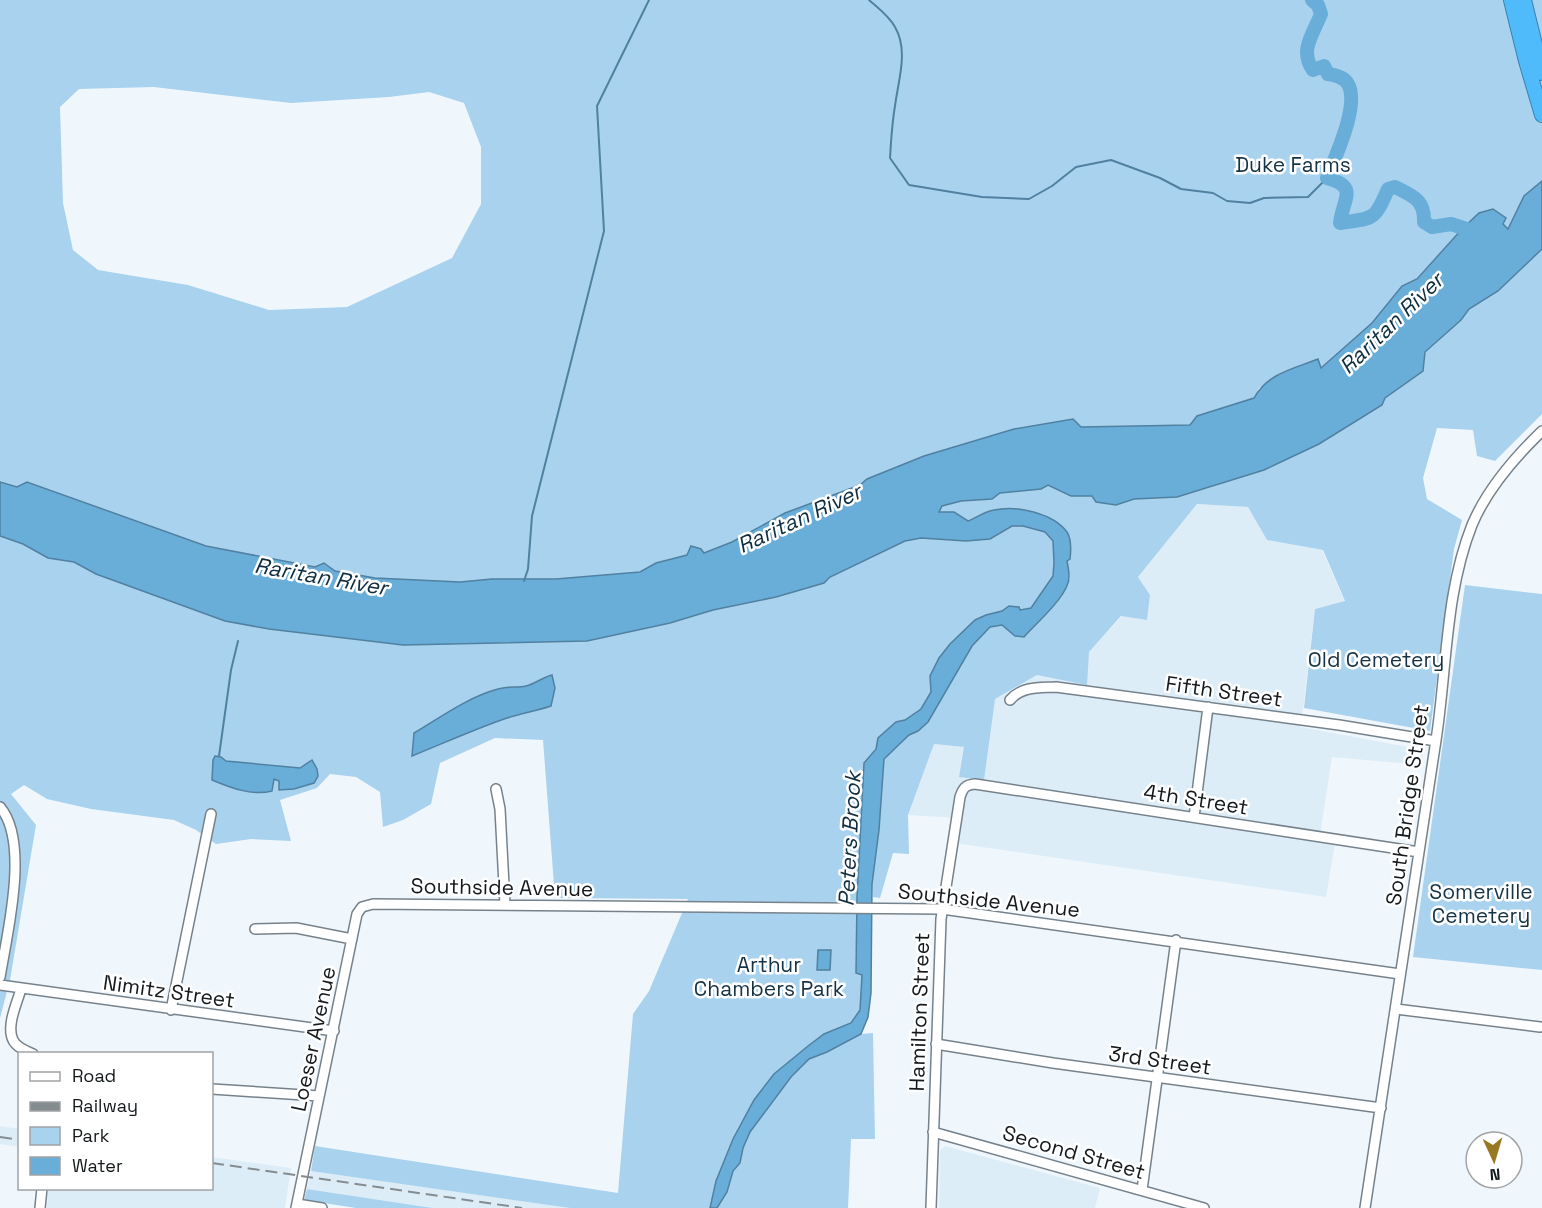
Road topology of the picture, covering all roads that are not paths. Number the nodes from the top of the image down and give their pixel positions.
1 (1511, 0) edge
2 (1524, 0) edge
3 (1542, 73) edge
4 (1542, 115) edge
5 (1542, 431) edge
6 (1010, 700) dead end
7 (1208, 707) junction
8 (1436, 741) junction
9 (967, 785) joint
10 (496, 789) dead end
11 (0, 807) edge
12 (212, 814) dead end
13 (1194, 817) junction
14 (1419, 852) junction
15 (390, 904) joint
16 (505, 905) junction
17 (942, 909) junction
18 (255, 929) dead end
19 (352, 939) junction
20 (1176, 940) junction
21 (1400, 974) junction
22 (0, 977) edge
23 (0, 985) edge
24 (21, 989) junction
25 (171, 1010) junction
26 (1396, 1010) junction
27 (1539, 1027) dead end
28 (334, 1031) junction
29 (936, 1044) junction
30 (31, 1052) edge
31 (1158, 1078) junction
32 (213, 1089) edge
33 (319, 1095) junction
34 (1381, 1108) junction
35 (933, 1132) junction
36 (42, 1190) edge
37 (1142, 1190) junction
38 (296, 1206) edge
39 (40, 1208) edge
40 (322, 1208) edge
41 (931, 1208) edge
42 (1204, 1208) edge
43 (1365, 1208) edge

1 - 4 highway
2 - 3 highway
5 - 8 street, South Bridge Street
6 - 7 street, Fifth Street
7 - 8 street, Fifth Street
7 - 13 street
8 - 14 street, South Bridge Street
9 - 13 street, 4th Street
9 - 17 street, Hamilton Street
10 - 16 street
11 - 22 street
12 - 25 street
13 - 14 street, 4th Street
14 - 21 street, South Bridge Street
15 - 16 street, Southside Avenue
15 - 19 street, Loeser Avenue
16 - 17 street, Southside Avenue
17 - 20 street, Southside Avenue
17 - 29 street, Hamilton Street
18 - 19 street
19 - 28 street, Loeser Avenue
20 - 21 street, Southside Avenue
20 - 31 street
21 - 26 street, South Bridge Street
23 - 24 street, Nimitz Street
24 - 25 street, Nimitz Street
24 - 30 street
25 - 28 street, Nimitz Street
26 - 27 street
26 - 34 street, South Bridge Street
28 - 33 street, Loeser Avenue
29 - 31 street, 3rd Street
29 - 35 street, Hamilton Street
31 - 34 street, 3rd Street
31 - 37 street
32 - 33 street
33 - 38 street, Loeser Avenue
34 - 43 street, South Bridge Street
35 - 37 street, Second Street
35 - 41 street, Hamilton Street
36 - 39 street
37 - 42 street, Second Street
38 - 40 street

